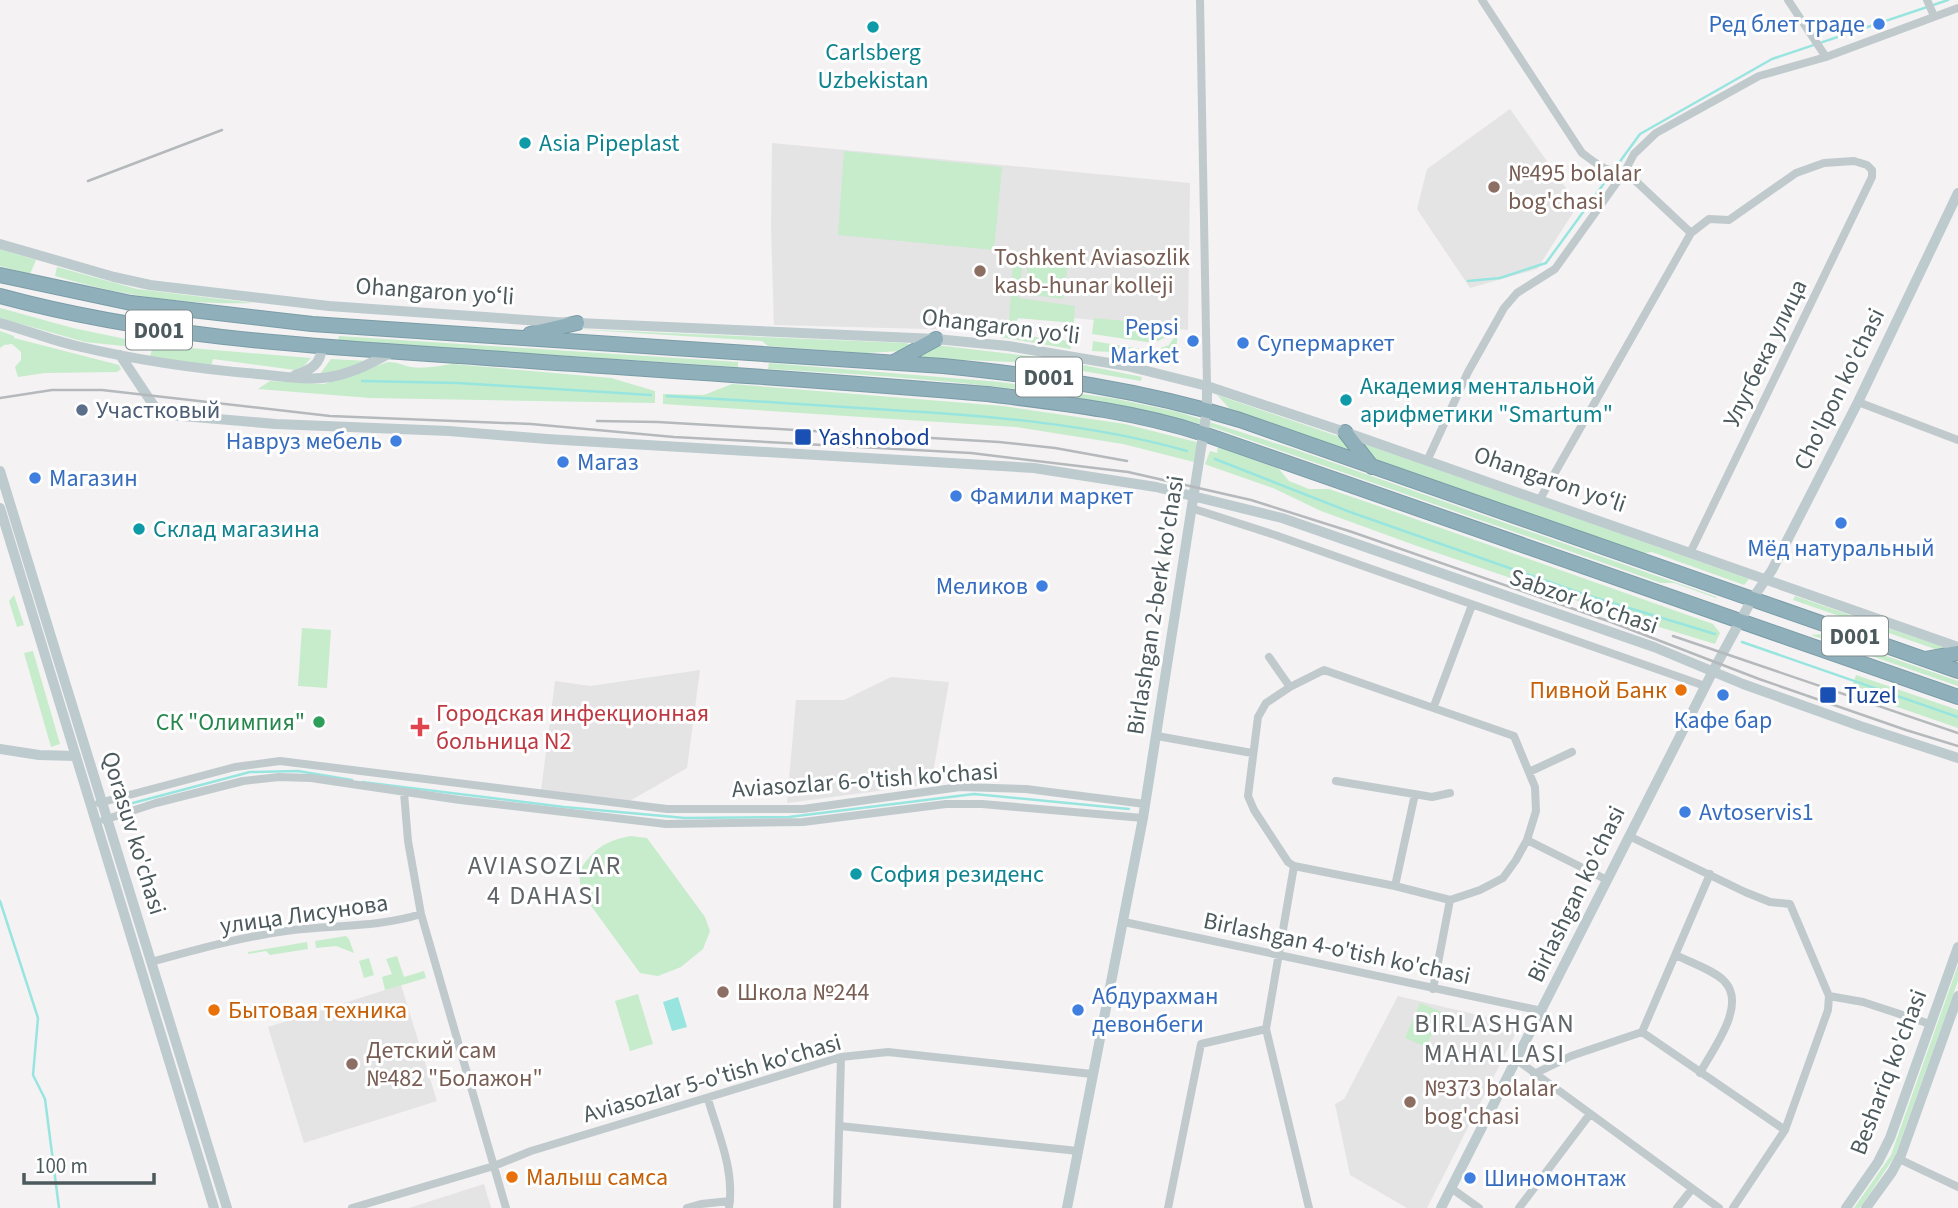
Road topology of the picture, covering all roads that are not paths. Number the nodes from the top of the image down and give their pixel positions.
1 (1200, 0) edge
2 (1482, 0) edge
3 (1788, 0) edge
4 (1927, 0) edge
5 (1958, 8) edge
6 (1933, 13) junction
7 (1824, 54) junction
8 (1621, 171) junction
9 (1958, 192) edge
10 (1954, 211) edge
11 (1691, 233) junction
12 (0, 244) edge
13 (0, 275) edge
14 (0, 296) edge
15 (577, 323) junction
16 (2, 324) edge
17 (312, 324) junction
18 (515, 337) junction
19 (936, 339) junction
20 (322, 347) junction
21 (392, 352) junction
22 (758, 353) junction
23 (120, 355) junction
24 (894, 362) junction
25 (289, 377) junction
26 (769, 378) junction
27 (1207, 386) junction
28 (1858, 402) junction
29 (1207, 410) junction
30 (1345, 432) junction
31 (1204, 434) junction
32 (1958, 440) edge
33 (1427, 461) junction
34 (1373, 468) junction
35 (0, 471) edge
36 (1192, 494) junction
37 (1541, 499) junction
38 (0, 508) edge
39 (1191, 508) junction
40 (1340, 539) junction
41 (1690, 553) junction
42 (1334, 556) junction
43 (1766, 580) junction
44 (1751, 601) junction
45 (1472, 605) junction
46 (1739, 622) junction
47 (1958, 648) edge
48 (1958, 653) edge
49 (1269, 657) dead end
50 (1923, 659) junction
51 (1713, 671) junction
52 (1958, 671) edge
53 (1705, 686) junction
54 (1290, 687) junction
55 (1958, 698) edge
56 (1434, 706) junction
57 (1157, 736) junction
58 (0, 749) edge
59 (1572, 752) dead end
60 (1252, 753) junction
61 (76, 756) junction
62 (1958, 758) edge
63 (1530, 772) junction
64 (392, 777) junction
65 (1336, 781) dead end
66 (390, 790) junction
67 (404, 793) junction
68 (1450, 793) dead end
69 (1415, 794) junction
70 (475, 795) junction
71 (982, 795) junction
72 (97, 804) junction
73 (1145, 804) junction
74 (692, 817) junction
75 (1143, 818) junction
76 (102, 821) junction
77 (1629, 836) junction
78 (1527, 840) junction
79 (1294, 866) junction
80 (1710, 874) junction
81 (1607, 880) junction
82 (1395, 886) junction
83 (1450, 900) junction
84 (421, 914) junction
85 (1124, 922) junction
86 (1958, 947) edge
87 (1676, 955) junction
88 (1278, 956) junction
89 (151, 962) junction
90 (1433, 989) junction
91 (1829, 996) junction
92 (1958, 996) edge
93 (1542, 1011) junction
94 (1930, 1024) junction
95 (1266, 1029) junction
96 (1642, 1032) junction
97 (841, 1058) junction
98 (1517, 1060) junction
99 (1700, 1073) junction
100 (1093, 1074) junction
101 (1534, 1074) junction
102 (708, 1099) junction
103 (1590, 1114) junction
104 (840, 1126) junction
105 (1785, 1130) junction
106 (1078, 1151) junction
107 (1899, 1158) junction
108 (494, 1166) junction
109 (1958, 1187) edge
110 (1451, 1188) junction
111 (1692, 1189) junction
112 (729, 1204) edge
113 (215, 1208) edge
114 (227, 1208) edge
115 (352, 1208) edge
116 (506, 1208) edge
117 (687, 1208) edge
118 (837, 1208) edge
119 (1068, 1208) edge
120 (1168, 1208) edge
121 (1310, 1208) edge
122 (1441, 1208) edge
123 (1479, 1208) edge
124 (1519, 1208) edge
125 (1677, 1208) edge
126 (1719, 1208) edge
127 (1733, 1208) edge
128 (1846, 1208) edge
129 (1866, 1208) edge

1 - 27 street, Birlashgan 2-berk ko'chasi
2 - 8 street
3 - 7 street
4 - 6 street
5 - 6 street
6 - 7 street
7 - 8 street
8 - 11 street
8 - 33 street
9 - 10 main road, Cho'lpon ko'chasi
10 - 28 main road, Cho'lpon ko'chasi
11 - 37 street
11 - 41 street, Улугбека улица
12 - 15 main road, Ohangaron yoʻli
13 - 17 highway, Ohangaron yoʻli / D001
14 - 20 highway, D001
15 - 18 highway
15 - 19 main road, Ohangaron yoʻli
16 - 23 main road
17 - 18 highway, Ohangaron yoʻli / D001
17 - 20 highway
18 - 22 highway, Ohangaron yoʻli / D001
19 - 24 highway
19 - 27 main road, Ohangaron yoʻli
20 - 21 highway, D001
20 - 25 main road
21 - 25 main road
21 - 26 highway, D001
22 - 24 highway, Ohangaron yoʻli / D001
22 - 26 highway
23 - 25 main road
23 - 36 main road, Sabzor ko'chasi
24 - 29 highway, Ohangaron yoʻli / D001
26 - 31 highway, D001
27 - 29 main road, Birlashgan 2-berk ko'chasi
27 - 30 main road, Ohangaron yoʻli
28 - 32 street
28 - 43 main road, Cho'lpon ko'chasi
29 - 31 main road, Birlashgan 2-berk ko'chasi
29 - 34 highway, Ohangaron yoʻli / D001
30 - 33 main road, Ohangaron yoʻli
30 - 34 highway
31 - 36 main road, Birlashgan 2-berk ko'chasi
31 - 46 highway, D001
33 - 37 main road, Ohangaron yoʻli
34 - 44 highway, Ohangaron yoʻli / D001
35 - 72 main road, Qorasuv ko'chasi
36 - 39 main road, Birlashgan 2-berk ko'chasi
36 - 40 main road, Sabzor ko'chasi
37 - 41 main road, Ohangaron yoʻli
38 - 61 main road, Qorasuv ko'chasi
39 - 42 street
39 - 57 main road, Birlashgan 2-berk ko'chasi
40 - 42 street
40 - 51 main road, Sabzor ko'chasi
41 - 43 main road, Ohangaron yoʻli
42 - 45 street
43 - 44 main road, Cho'lpon ko'chasi
43 - 47 main road, Ohangaron yoʻli
44 - 46 main road, Birlashgan ko'chasi
44 - 50 highway, Ohangaron yoʻli / D001
45 - 53 street
45 - 56 street
46 - 51 main road, Birlashgan ko'chasi
46 - 55 highway, D001
48 - 50 highway
49 - 54 street
50 - 52 highway, Ohangaron yoʻli / D001
51 - 53 main road, Birlashgan ko'chasi
51 - 62 main road, Sabzor ko'chasi
53 - 77 main road, Birlashgan ko'chasi
54 - 56 street
54 - 60 street
56 - 63 street
57 - 60 street
57 - 73 main road, Birlashgan 2-berk ko'chasi
58 - 61 main road
59 - 63 street
60 - 79 street
61 - 72 main road, Qorasuv ko'chasi
63 - 78 street
64 - 66 street
64 - 70 street, Aviasozlar 6-o'tish ko'chasi
64 - 72 street, Aviasozlar 6-o'tish ko'chasi
65 - 69 street
66 - 67 street, Aviasozlar 6-o'tish ko'chasi
66 - 76 street, Aviasozlar 6-o'tish ko'chasi
67 - 70 street, Aviasozlar 6-o'tish ko'chasi
67 - 84 street
68 - 69 street
69 - 82 street
70 - 74 street, Aviasozlar 6-o'tish ko'chasi
70 - 74 street, Aviasozlar 6-o'tish ko'chasi
71 - 73 street, Aviasozlar 6-o'tish ko'chasi
71 - 74 street, Aviasozlar 6-o'tish ko'chasi
71 - 74 street, Aviasozlar 6-o'tish ko'chasi
71 - 75 street, Aviasozlar 6-o'tish ko'chasi
72 - 76 main road, Qorasuv ko'chasi
73 - 75 main road, Birlashgan 2-berk ko'chasi
75 - 85 main road, Birlashgan 2-berk ko'chasi
76 - 89 main road, Qorasuv ko'chasi
76 - 113 main road, Qorasuv ko'chasi
77 - 80 street
77 - 81 main road, Birlashgan ko'chasi
78 - 81 street
78 - 83 street
79 - 82 street
79 - 88 street
80 - 87 street
80 - 91 street
81 - 93 main road, Birlashgan ko'chasi
82 - 83 street
83 - 90 street
84 - 89 street, улица Лисунова
84 - 108 street
85 - 88 street, Birlashgan 4-o'tish ko'chasi
85 - 100 main road, Birlashgan 2-berk ko'chasi
86 - 94 main road, Beshariq ko'chasi
87 - 96 street
87 - 99 street
88 - 90 street, Birlashgan 4-o'tish ko'chasi
88 - 95 street
89 - 114 main road, Qorasuv ko'chasi
90 - 93 street, Birlashgan 4-o'tish ko'chasi
91 - 94 street
91 - 105 street
92 - 107 main road, Beshariq ko'chasi
93 - 98 main road, Birlashgan ko'chasi
94 - 128 main road, Beshariq ko'chasi
95 - 120 street
95 - 121 street
96 - 99 street
96 - 101 street
97 - 100 street, Aviasozlar 5-o'tish ko'chasi
97 - 102 street, Aviasozlar 5-o'tish ko'chasi
97 - 104 street
98 - 101 street
98 - 110 main road, Birlashgan ko'chasi
99 - 105 street
100 - 106 main road, Birlashgan 2-berk ko'chasi
101 - 103 street
102 - 108 street, Aviasozlar 5-o'tish ko'chasi
102 - 112 street
103 - 111 street
103 - 124 street
104 - 106 street
104 - 118 street
105 - 127 street
106 - 119 main road, Birlashgan 2-berk ko'chasi
107 - 109 street
107 - 129 main road, Beshariq ko'chasi
108 - 115 street, Aviasozlar 5-o'tish ko'chasi
108 - 116 street
110 - 122 main road, Birlashgan ko'chasi
110 - 123 street
111 - 125 street
111 - 126 street
112 - 117 street

